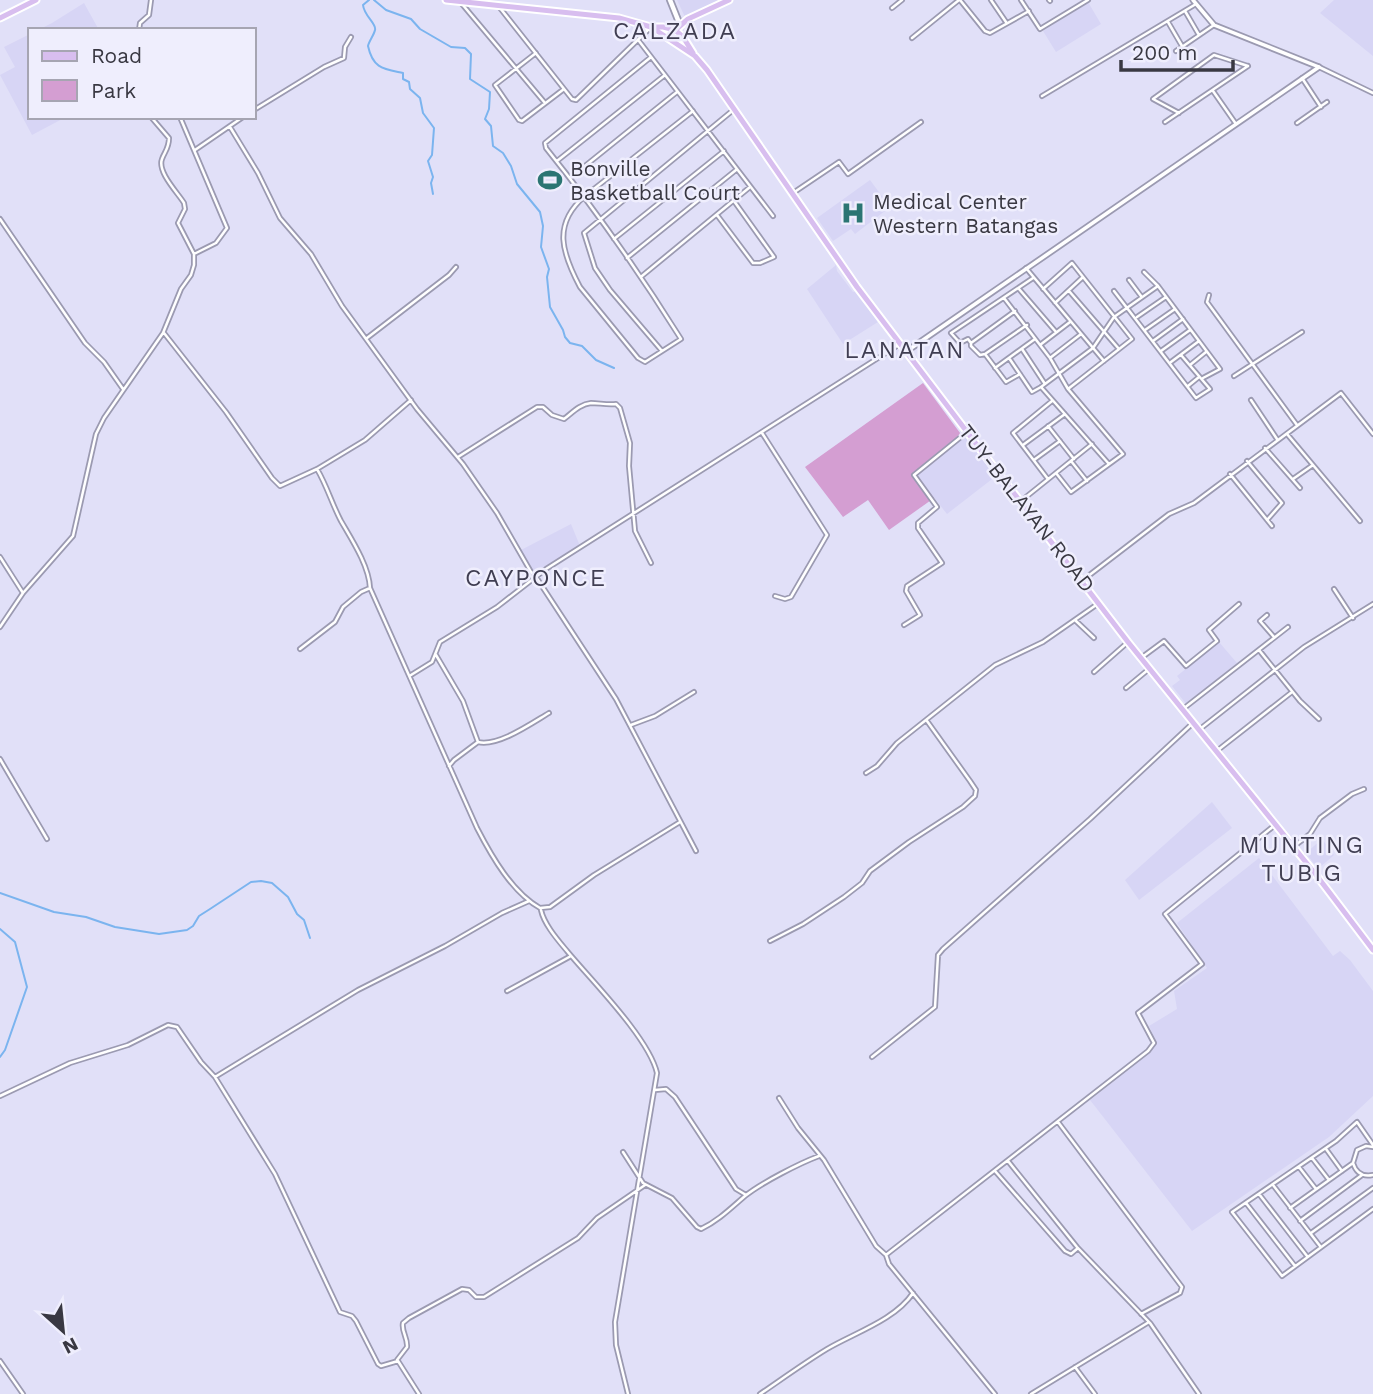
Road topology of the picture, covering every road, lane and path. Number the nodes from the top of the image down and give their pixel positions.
1 (151, 0) edge
2 (446, 0) edge
3 (670, 0) edge
4 (729, 0) edge
5 (902, 0) edge
6 (960, 0) edge
7 (991, 0) edge
8 (1021, 0) edge
9 (1088, 0) edge
10 (32, 1) edge
11 (460, 1) edge
12 (1194, 2) edge
13 (498, 5) junction
14 (892, 8) dead end
15 (1029, 11) junction
16 (1185, 11) junction
17 (0, 18) edge
18 (1167, 21) junction
19 (1006, 22) junction
20 (680, 25) junction
21 (1214, 25) junction
22 (651, 27) junction
23 (139, 28) edge
24 (675, 30) junction
25 (1199, 35) junction
26 (351, 37) dead end
27 (670, 37) junction
28 (912, 38) dead end
29 (638, 40) junction
30 (1182, 46) junction
31 (1176, 51) dead end
32 (536, 53) junction
33 (695, 56) junction
34 (651, 57) junction
35 (1319, 67) junction
36 (517, 68) junction
37 (665, 75) junction
38 (1302, 78) junction
39 (565, 88) junction
40 (1213, 91) junction
41 (678, 92) junction
42 (1373, 93) edge
43 (1042, 96) dead end
44 (1327, 102) dead end
45 (545, 103) junction
46 (1321, 107) junction
47 (256, 109) edge
48 (733, 110) junction
49 (693, 111) junction
50 (1179, 113) junction
51 (153, 119) edge
52 (181, 119) edge
53 (240, 119) edge
54 (921, 122) dead end
55 (1165, 122) dead end
56 (1297, 122) dead end
57 (1236, 124) junction
58 (230, 127) junction
59 (708, 131) junction
60 (195, 150) junction
61 (723, 151) junction
62 (556, 161) junction
63 (737, 169) junction
64 (570, 178) junction
65 (751, 187) junction
66 (793, 192) junction
67 (585, 196) junction
68 (734, 201) junction
69 (717, 215) junction
70 (773, 216) dead end
71 (601, 217) junction
72 (0, 219) edge
73 (614, 239) junction
74 (194, 254) junction
75 (627, 258) junction
76 (456, 267) dead end
77 (1026, 268) junction
78 (1144, 272) dead end
79 (642, 276) junction
80 (1083, 277) junction
81 (1033, 278) junction
82 (1129, 280) dead end
83 (1158, 286) junction
84 (1018, 289) junction
85 (1043, 289) junction
86 (1069, 291) junction
87 (1114, 291) dead end
88 (1209, 295) dead end
89 (1141, 296) junction
90 (1166, 297) junction
91 (1004, 298) junction
92 (1055, 303) junction
93 (1127, 307) junction
94 (1175, 309) junction
95 (1015, 311) junction
96 (1114, 317) junction
97 (1136, 318) junction
98 (1183, 319) junction
99 (1070, 322) junction
100 (1027, 325) junction
101 (1145, 330) junction
102 (1189, 330) junction
103 (163, 332) junction
104 (1056, 332) junction
105 (1104, 332) junction
106 (1302, 332) dead end
107 (1081, 334) junction
108 (367, 338) junction
109 (1035, 340) junction
110 (1153, 341) junction
111 (1199, 341) junction
112 (971, 343) junction
113 (900, 344) junction
114 (1040, 345) junction
115 (1093, 348) junction
116 (1022, 349) junction
117 (1119, 349) junction
118 (662, 351) junction
119 (907, 351) junction
120 (1161, 351) junction
121 (1206, 352) junction
122 (985, 354) junction
123 (1181, 355) junction
124 (1009, 358) junction
125 (1050, 358) junction
126 (1104, 361) junction
127 (1170, 363) junction
128 (1252, 364) junction
129 (1189, 365) junction
130 (995, 368) junction
131 (1020, 374) junction
132 (1058, 375) junction
133 (1234, 376) dead end
134 (1201, 378) junction
135 (1043, 386) junction
136 (1188, 386) junction
137 (1068, 389) junction
138 (124, 390) junction
139 (411, 400) junction
140 (1053, 400) junction
141 (1251, 400) dead end
142 (1065, 414) junction
143 (1048, 426) junction
144 (1298, 426) junction
145 (967, 432) junction
146 (762, 433) junction
147 (1286, 434) junction
148 (1373, 434) edge
149 (1278, 439) junction
150 (1060, 441) junction
151 (1092, 444) junction
152 (1022, 445) junction
153 (1265, 448) junction
154 (458, 457) junction
155 (1034, 460) junction
156 (1073, 460) junction
157 (1247, 461) junction
158 (1109, 464) junction
159 (1313, 465) junction
160 (317, 469) junction
161 (1056, 472) junction
162 (1230, 474) junction
163 (1048, 479) junction
164 (1293, 480) junction
165 (1087, 481) junction
166 (1300, 488) dead end
167 (1021, 501) junction
168 (634, 514) junction
169 (1267, 520) junction
170 (1360, 521) dead end
171 (1272, 526) dead end
172 (0, 557) edge
173 (651, 563) dead end
174 (536, 577) junction
175 (1083, 580) junction
176 (370, 588) junction
177 (1334, 589) dead end
178 (23, 593) junction
179 (775, 596) dead end
180 (1100, 603) junction
181 (1239, 604) dead end
182 (1373, 604) edge
183 (1267, 615) dead end
184 (1353, 618) junction
185 (1076, 621) junction
186 (904, 625) dead end
187 (0, 626) edge
188 (1288, 626) dead end
189 (1274, 637) junction
190 (1094, 638) dead end
191 (1128, 642) junction
192 (300, 649) dead end
193 (1258, 649) junction
194 (436, 655) junction
195 (1141, 658) junction
196 (1149, 669) junction
197 (1274, 671) junction
198 (1094, 672) dead end
199 (410, 676) junction
200 (1126, 688) dead end
201 (694, 692) dead end
202 (1292, 692) junction
203 (1182, 709) junction
204 (549, 713) dead end
205 (1319, 719) dead end
206 (927, 721) junction
207 (1193, 723) junction
208 (631, 725) junction
209 (1199, 730) junction
210 (478, 742) junction
211 (1216, 752) junction
212 (0, 759) edge
213 (449, 766) junction
214 (866, 774) dead end
215 (1364, 789) dead end
216 (680, 822) junction
217 (1275, 825) junction
218 (47, 839) dead end
219 (1293, 847) junction
220 (696, 851) dead end
221 (529, 901) junction
222 (541, 908) junction
223 (770, 941) dead end
224 (1373, 950) edge
225 (571, 956) junction
226 (507, 991) dead end
227 (872, 1057) dead end
228 (215, 1077) junction
229 (655, 1090) junction
230 (0, 1096) edge
231 (779, 1098) dead end
232 (1058, 1122) junction
233 (1373, 1146) edge
234 (1326, 1149) junction
235 (623, 1152) dead end
236 (819, 1156) junction
237 (1312, 1158) junction
238 (1008, 1161) junction
239 (1353, 1163) junction
240 (1299, 1167) junction
241 (995, 1171) junction
242 (1342, 1171) junction
243 (1373, 1174) edge
244 (1362, 1175) junction
245 (639, 1178) junction
246 (1329, 1180) junction
247 (645, 1185) junction
248 (1273, 1185) junction
249 (638, 1188) junction
250 (1373, 1188) edge
251 (1316, 1189) junction
252 (1259, 1194) junction
253 (746, 1195) junction
254 (1246, 1203) junction
255 (1290, 1208) junction
256 (1373, 1209) edge
257 (1300, 1221) junction
258 (1310, 1234) junction
259 (1256, 1244) junction
260 (1320, 1247) junction
261 (1078, 1248) junction
262 (1251, 1248) dead end
263 (886, 1255) junction
264 (1307, 1256) junction
265 (1295, 1266) junction
266 (913, 1293) junction
267 (1141, 1314) junction
268 (1149, 1322) junction
269 (0, 1361) edge
270 (398, 1361) junction
271 (1075, 1367) junction
272 (23, 1394) edge
273 (419, 1394) edge
274 (628, 1394) edge
275 (760, 1394) edge
276 (995, 1394) edge
277 (1031, 1394) edge
278 (1095, 1394) edge
279 (1199, 1394) edge

1 - 23 street
2 - 11 main road
3 - 20 main road
4 - 20 main road
5 - 14 street
6 - 19 street
6 - 28 street
7 - 19 street
8 - 15 street
9 - 15 street
10 - 17 main road
11 - 13 main road
11 - 36 street
12 - 16 street
12 - 21 street
13 - 22 main road
13 - 32 street
15 - 19 street
16 - 18 street
16 - 25 street
18 - 30 street
18 - 43 street
20 - 24 main road
21 - 25 street
21 - 35 street
22 - 24 main road
22 - 27 main road, TUY-BALAYAN ROAD
22 - 29 street
24 - 27 main road
24 - 33 main road, TUY-BALAYAN ROAD
25 - 30 street
26 - 47 street
27 - 33 main road, TUY-BALAYAN ROAD
29 - 34 street
29 - 39 street
30 - 31 street
32 - 36 street
32 - 39 street
33 - 48 main road, TUY-BALAYAN ROAD
34 - 37 street
34 - 62 street
35 - 38 street
35 - 42 street
36 - 45 street
36 - 45 street
37 - 41 street
37 - 62 street
38 - 46 street
38 - 57 street
39 - 45 street
40 - 50 street
40 - 50 street
40 - 57 street
41 - 49 street
41 - 64 street
44 - 46 street
46 - 56 street
48 - 59 street
48 - 66 main road, TUY-BALAYAN ROAD
49 - 59 street
49 - 67 street
50 - 55 street
51 - 74 street
52 - 60 street
53 - 58 street
54 - 66 street
57 - 77 street
58 - 60 street
58 - 108 street
59 - 61 street
59 - 71 street
60 - 74 street
61 - 63 street
61 - 73 street
62 - 64 street
63 - 65 street
63 - 75 street
64 - 67 street
65 - 68 street
65 - 70 street
66 - 113 main road, TUY-BALAYAN ROAD
67 - 71 street
67 - 118 street
68 - 69 street
68 - 69 street
69 - 79 street
71 - 73 street
71 - 118 street
72 - 138 street
73 - 75 street
74 - 103 street
75 - 79 street
76 - 108 street
77 - 81 street
77 - 119 street
78 - 83 street
79 - 118 street
80 - 85 street
80 - 86 street
80 - 96 street
81 - 84 street
81 - 85 street
82 - 89 street
83 - 89 street
83 - 90 street
84 - 91 street
84 - 104 street
85 - 92 street
86 - 92 street
86 - 105 street
87 - 93 street
88 - 128 street
89 - 93 street
90 - 94 street
90 - 97 street
91 - 95 street
91 - 112 street
92 - 99 street
93 - 96 street
93 - 97 street
94 - 98 street
94 - 101 street
95 - 100 street
95 - 112 street
96 - 105 street
96 - 117 street
97 - 101 street
98 - 102 street
98 - 110 street
99 - 104 street
99 - 107 street
100 - 109 street
100 - 122 street
101 - 110 street
102 - 111 street
102 - 120 street
103 - 138 street
103 - 160 street
104 - 114 street
105 - 115 street
105 - 117 street
106 - 128 street
107 - 115 street
107 - 125 street
108 - 139 street
109 - 114 street
109 - 116 street
110 - 120 street
111 - 121 street
111 - 123 street
112 - 122 street
113 - 119 main road, TUY-BALAYAN ROAD
113 - 146 street
114 - 125 street
115 - 126 street
115 - 132 street
116 - 124 street
116 - 135 street
117 - 126 street
119 - 145 main road, TUY-BALAYAN ROAD
120 - 127 street
121 - 129 street
121 - 134 street
122 - 130 street
123 - 127 street
123 - 129 street
124 - 130 street
124 - 131 street
125 - 132 street
126 - 137 street
127 - 136 street
128 - 133 street
128 - 144 street
129 - 134 street
130 - 131 street
131 - 135 street
132 - 135 street
132 - 137 street
134 - 136 street
134 - 136 street
135 - 140 street
137 - 158 street
138 - 178 street
139 - 154 street
139 - 160 street
140 - 142 street
140 - 152 street
141 - 149 street
142 - 143 street
142 - 151 street
143 - 150 street
143 - 152 street
144 - 147 street
144 - 148 street
145 - 167 main road, TUY-BALAYAN ROAD
145 - 186 street
146 - 168 street
146 - 179 street
147 - 149 street
147 - 159 street
149 - 153 street
150 - 155 street
150 - 156 street
151 - 156 street
151 - 158 street
152 - 155 street
153 - 157 street
153 - 164 street
154 - 168 street
154 - 174 street
155 - 163 street
156 - 161 street
156 - 165 street
157 - 162 street
157 - 169 street
158 - 165 street
159 - 164 street
159 - 170 street
160 - 176 street
161 - 163 street
161 - 165 street
162 - 169 street
162 - 175 street
163 - 167 street
164 - 166 street
167 - 175 main road, TUY-BALAYAN ROAD
168 - 173 street
168 - 174 street
169 - 171 street
172 - 178 street
174 - 194 street
174 - 208 street
175 - 180 main road, TUY-BALAYAN ROAD
176 - 192 street
176 - 199 street
177 - 184 street
178 - 187 street
180 - 185 street
180 - 191 main road, TUY-BALAYAN ROAD
181 - 195 street
182 - 184 street
183 - 189 street
184 - 197 street
185 - 190 street
185 - 206 street
188 - 189 street
189 - 193 street
191 - 195 main road, TUY-BALAYAN ROAD
191 - 198 street
193 - 197 street
193 - 203 street
194 - 199 street
194 - 210 street
195 - 196 main road, TUY-BALAYAN ROAD
196 - 200 street
196 - 203 main road, TUY-BALAYAN ROAD
197 - 202 street
197 - 209 street
199 - 213 street
201 - 208 street
202 - 205 street
202 - 211 street
203 - 207 main road, TUY-BALAYAN ROAD
204 - 210 street
206 - 214 street
206 - 223 street
207 - 209 main road, TUY-BALAYAN ROAD
207 - 227 street
208 - 216 street
209 - 211 main road, TUY-BALAYAN ROAD
210 - 213 street
211 - 217 main road, TUY-BALAYAN ROAD
212 - 218 street
213 - 221 street
215 - 219 street
216 - 220 street
216 - 222 street
217 - 219 main road, TUY-BALAYAN ROAD
217 - 232 street
219 - 224 main road, TUY-BALAYAN ROAD
221 - 222 street
221 - 228 street
222 - 225 street
225 - 226 street
225 - 229 street
228 - 230 street
228 - 270 street
229 - 245 street
229 - 253 street
231 - 236 street
232 - 238 street
232 - 267 street
233 - 234 street
233 - 239 street
234 - 237 street
234 - 242 street
235 - 245 street
236 - 253 street
236 - 263 street
237 - 240 street
237 - 246 street
238 - 241 street
238 - 261 street
239 - 242 street
239 - 244 street
240 - 248 street
240 - 251 street
241 - 261 street
241 - 263 street
242 - 246 street
243 - 244 street
244 - 257 street
245 - 247 street
245 - 249 street
246 - 251 street
247 - 249 street
247 - 253 street
248 - 252 street
248 - 255 street
249 - 270 street
249 - 274 street
250 - 258 street
251 - 255 street
252 - 254 street
252 - 264 street
254 - 259 street
254 - 265 street
255 - 257 street
256 - 260 street
257 - 258 street
258 - 260 street
259 - 262 street
259 - 265 street
260 - 264 street
261 - 267 street
263 - 266 street
264 - 265 street
266 - 275 street
266 - 276 street
267 - 268 street
268 - 271 street
268 - 279 street
269 - 272 street
270 - 273 street
271 - 277 street
271 - 278 street

